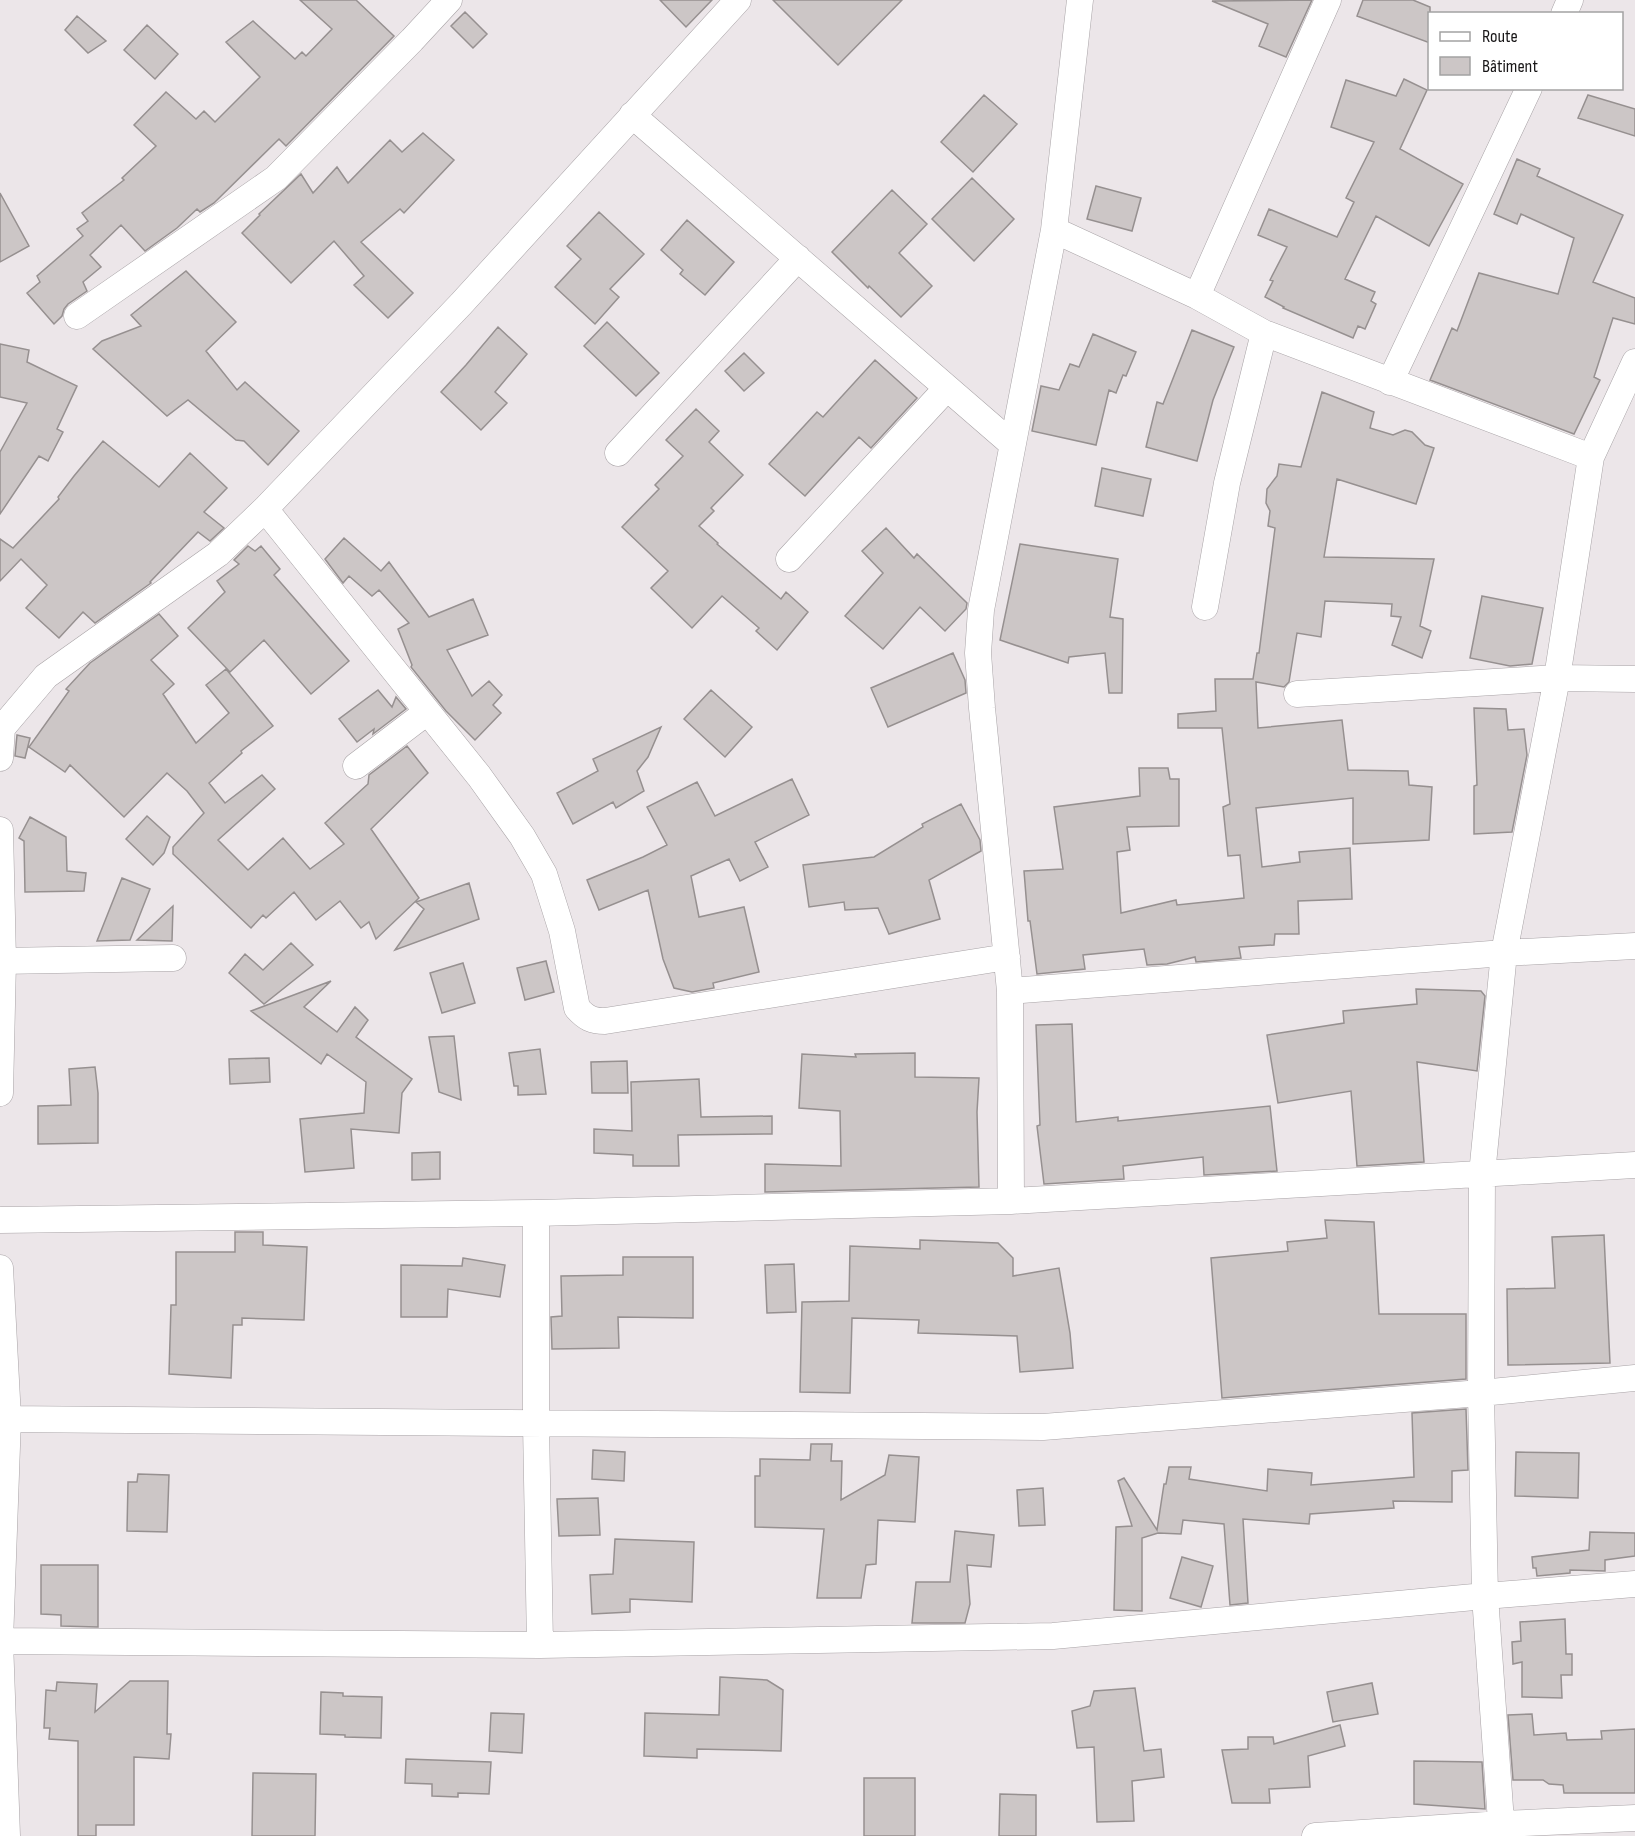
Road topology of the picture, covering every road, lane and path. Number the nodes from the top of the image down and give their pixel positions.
1 (449, 0) edge
2 (738, 0) edge
3 (1080, 0) edge
4 (1328, 0) edge
5 (1528, 90) edge
6 (632, 115) junction
7 (1054, 230) junction
8 (798, 258) junction
9 (1197, 296) junction
10 (77, 316) dead end
11 (1264, 333) junction
12 (1635, 362) edge
13 (1390, 382) junction
14 (946, 388) junction
15 (1012, 444) junction
16 (618, 453) dead end
17 (1591, 457) junction
18 (265, 509) junction
19 (789, 558) dead end
20 (1205, 607) dead end
21 (1557, 678) junction
22 (1635, 679) edge
23 (1297, 694) dead end
24 (427, 712) junction
25 (0, 759) edge
26 (356, 766) dead end
27 (0, 830) edge
28 (1635, 946) edge
29 (1504, 953) junction
30 (1007, 957) junction
31 (173, 958) dead end
32 (1, 961) edge
33 (1010, 992) junction
34 (0, 1093) edge
35 (1635, 1165) edge
36 (1482, 1174) junction
37 (1011, 1201) junction
38 (536, 1213) junction
39 (0, 1220) edge
40 (0, 1268) edge
41 (1635, 1378) edge
42 (1481, 1393) junction
43 (4, 1418) edge
44 (536, 1424) junction
45 (1635, 1584) edge
46 (1485, 1596) junction
47 (0, 1641) edge
48 (540, 1645) junction
49 (1635, 1818) edge
50 (1502, 1830) edge
51 (7, 1836) edge
52 (1315, 1836) edge

1 - 10 street
2 - 6 street
3 - 7 street
4 - 9 street
5 - 13 street
6 - 8 street
6 - 18 street
7 - 9 street
7 - 15 street
8 - 14 street
8 - 16 street
9 - 11 street
11 - 13 street
11 - 20 street
12 - 17 street
13 - 17 street
14 - 15 street
14 - 19 street
15 - 30 street
17 - 21 street
18 - 24 street
18 - 25 street
21 - 22 street
21 - 23 street
21 - 29 street
24 - 26 street
24 - 30 street
27 - 32 street
28 - 29 street
29 - 33 street
29 - 36 street
30 - 33 street
31 - 32 street
32 - 34 street
33 - 37 street
35 - 36 street
36 - 37 street
36 - 42 street
37 - 38 street
38 - 39 street
38 - 44 street
40 - 43 street
41 - 42 street
42 - 44 street
42 - 46 street
43 - 44 street
43 - 47 street
44 - 48 street
45 - 46 street
46 - 48 street
46 - 50 street
47 - 48 street
47 - 51 street
49 - 50 street
50 - 52 street

